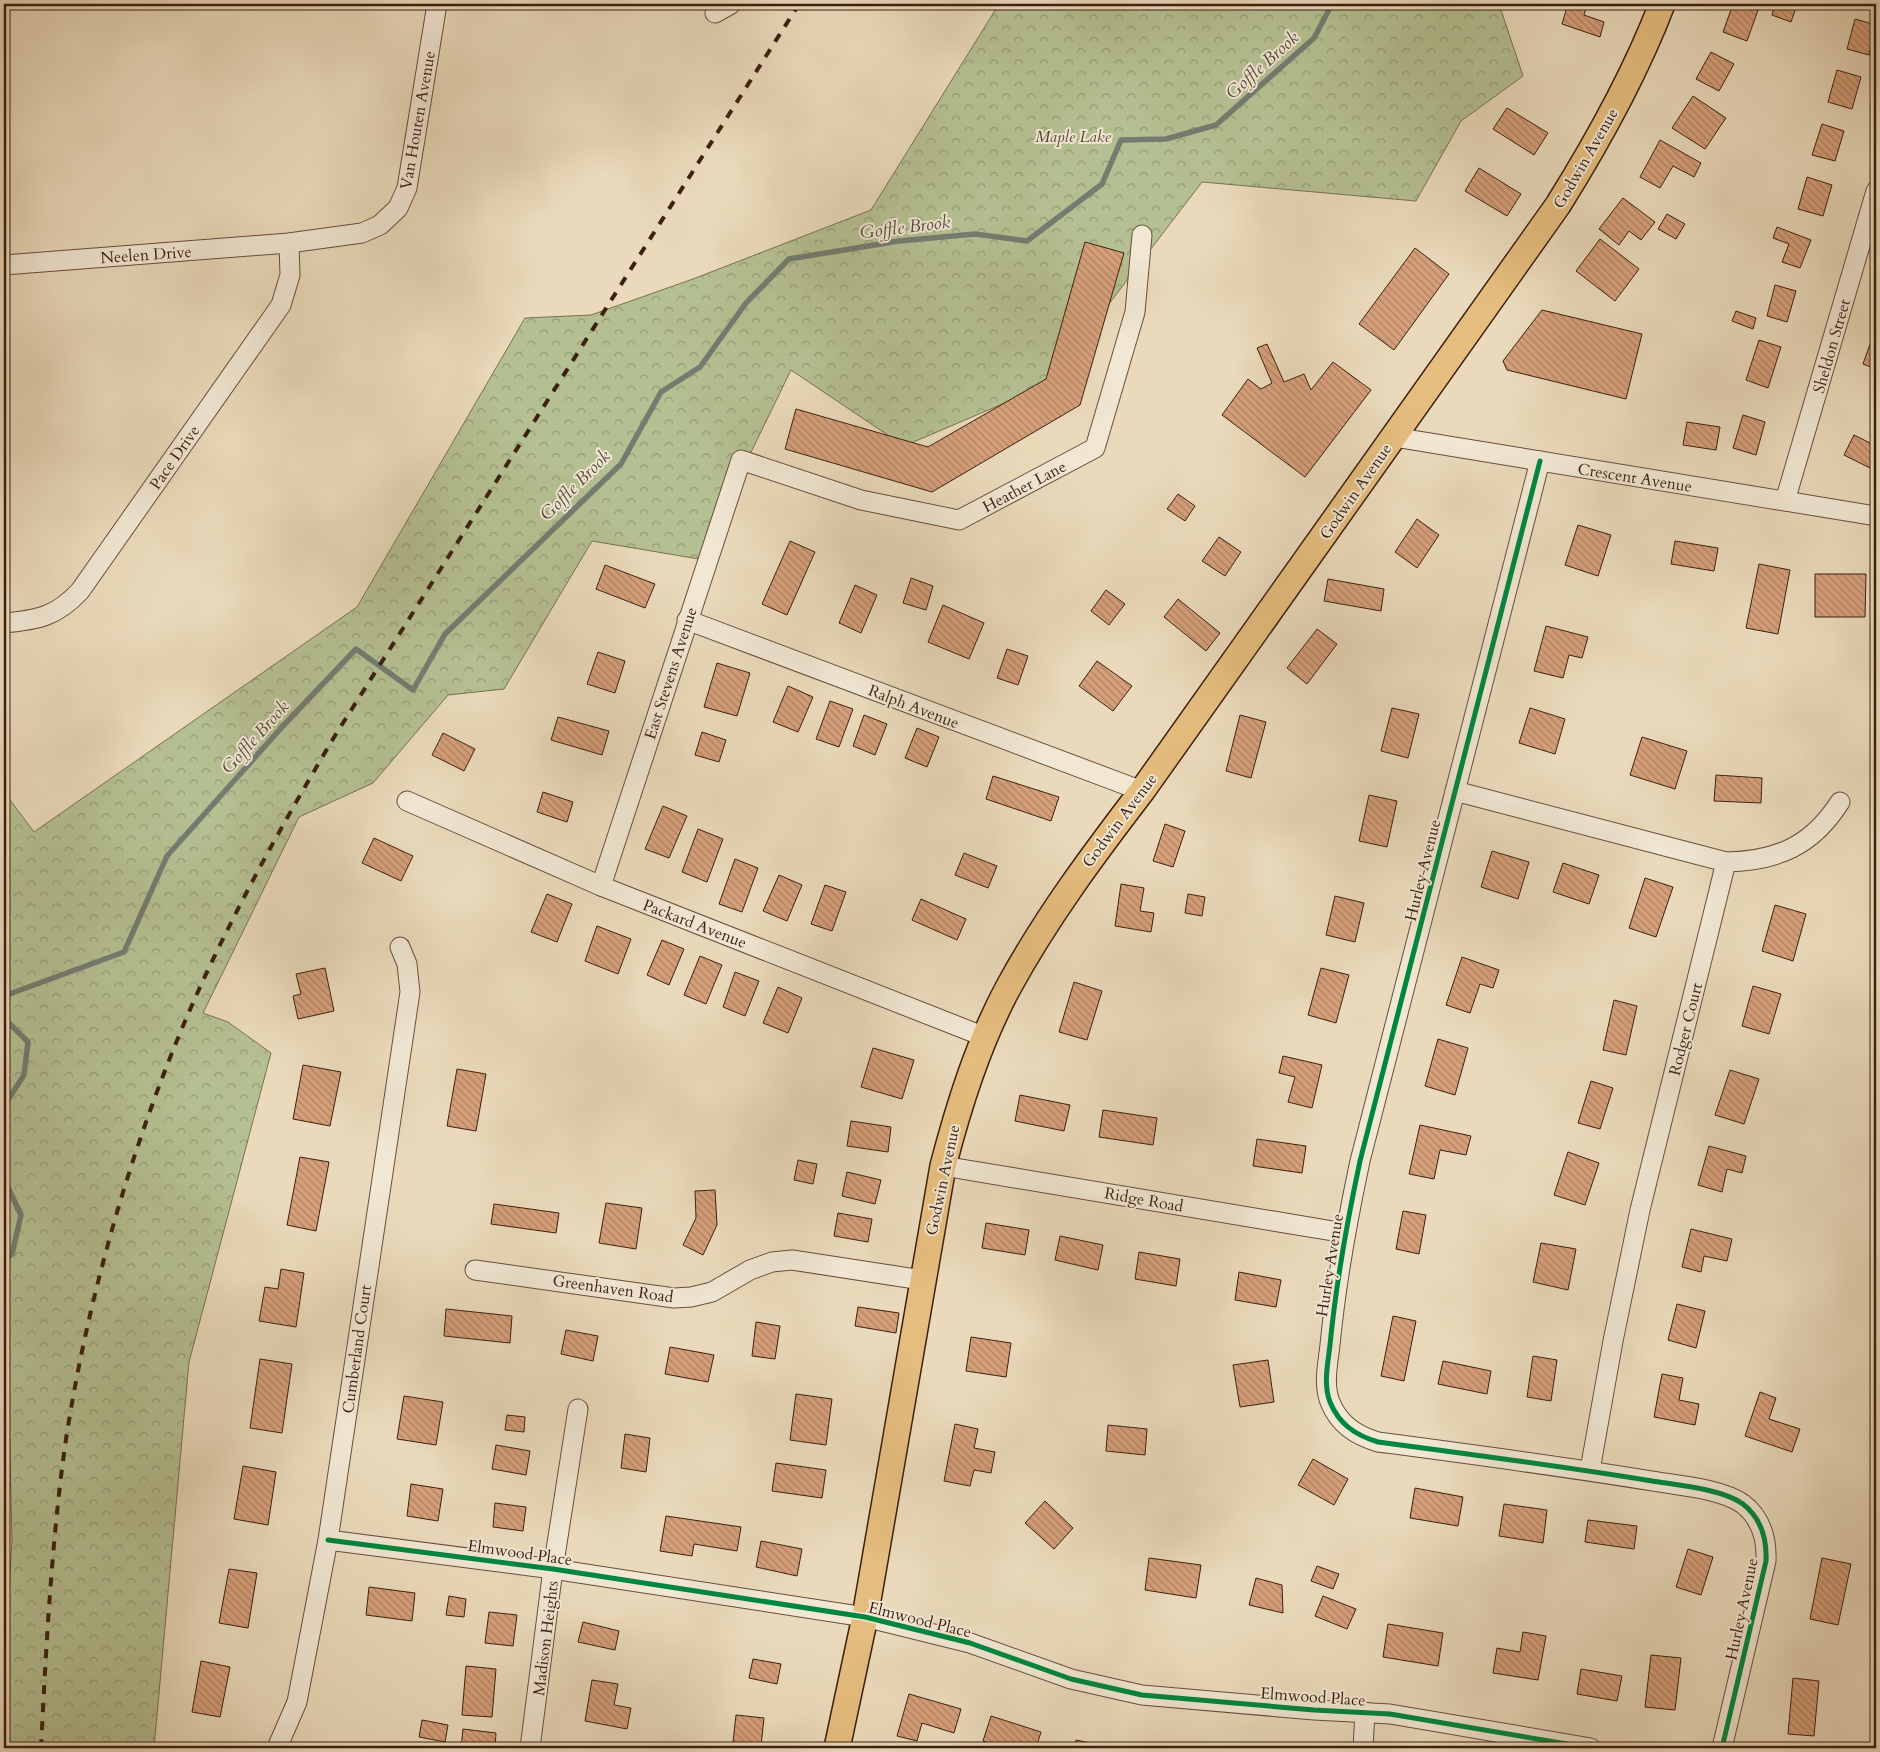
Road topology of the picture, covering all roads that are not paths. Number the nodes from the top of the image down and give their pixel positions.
1 (437, 4) edge
2 (1662, 4) edge
3 (1876, 191) edge
4 (1142, 235) dead end
5 (289, 243) junction
6 (4, 265) edge
7 (1394, 437) junction
8 (740, 460) joint
9 (1540, 461) junction
10 (1785, 501) junction
11 (1876, 516) edge
12 (687, 620) junction
13 (4, 623) edge
14 (1142, 791) junction
15 (1455, 791) junction
16 (407, 801) dead end
17 (1840, 802) dead end
18 (1726, 862) junction
19 (601, 886) junction
20 (400, 947) dead end
21 (985, 1037) junction
22 (943, 1166) junction
23 (1345, 1233) junction
24 (476, 1270) dead end
25 (922, 1280) junction
26 (578, 1409) dead end
27 (1590, 1470) junction
28 (328, 1540) junction
29 (553, 1569) junction
30 (865, 1617) junction
31 (1365, 1712) junction
32 (277, 1748) edge
33 (530, 1748) edge
34 (837, 1748) edge
35 (1363, 1748) edge
36 (1591, 1748) edge
37 (1722, 1748) edge

1 - 5 street, Van Houten Avenue
2 - 7 main road, Godwin Avenue
3 - 10 street, Sheldon Street
4 - 8 street, Heather Lane
5 - 6 street, Neelen Drive
5 - 13 street, Pace Drive
7 - 9 street, Crescent Avenue
7 - 14 main road, Godwin Avenue
8 - 12 street, East Stevens Avenue
9 - 10 street, Crescent Avenue
9 - 15 street, Hurley Avenue
10 - 11 street, Crescent Avenue
12 - 14 street, Ralph Avenue
12 - 19 street, East Stevens Avenue
14 - 21 main road, Godwin Avenue
15 - 18 street
15 - 23 street, Hurley Avenue
16 - 19 street, Packard Avenue
17 - 18 street
18 - 27 street, Rodger Court
19 - 21 street, Packard Avenue
20 - 28 street, Cumberland Court
21 - 22 main road, Godwin Avenue
22 - 23 street, Ridge Road
22 - 25 main road, Godwin Avenue
23 - 27 street, Hurley Avenue
24 - 25 street, Greenhaven Road
25 - 30 main road, Godwin Avenue
26 - 29 street, Madison Heights
27 - 37 street, Hurley Avenue
28 - 29 street, Elmwood Place
28 - 32 street, Cumberland Court
29 - 30 street, Elmwood Place
29 - 33 street, Madison Heights
30 - 31 street, Elmwood Place
30 - 34 main road, Godwin Avenue
31 - 35 street
31 - 36 street, Elmwood Place

